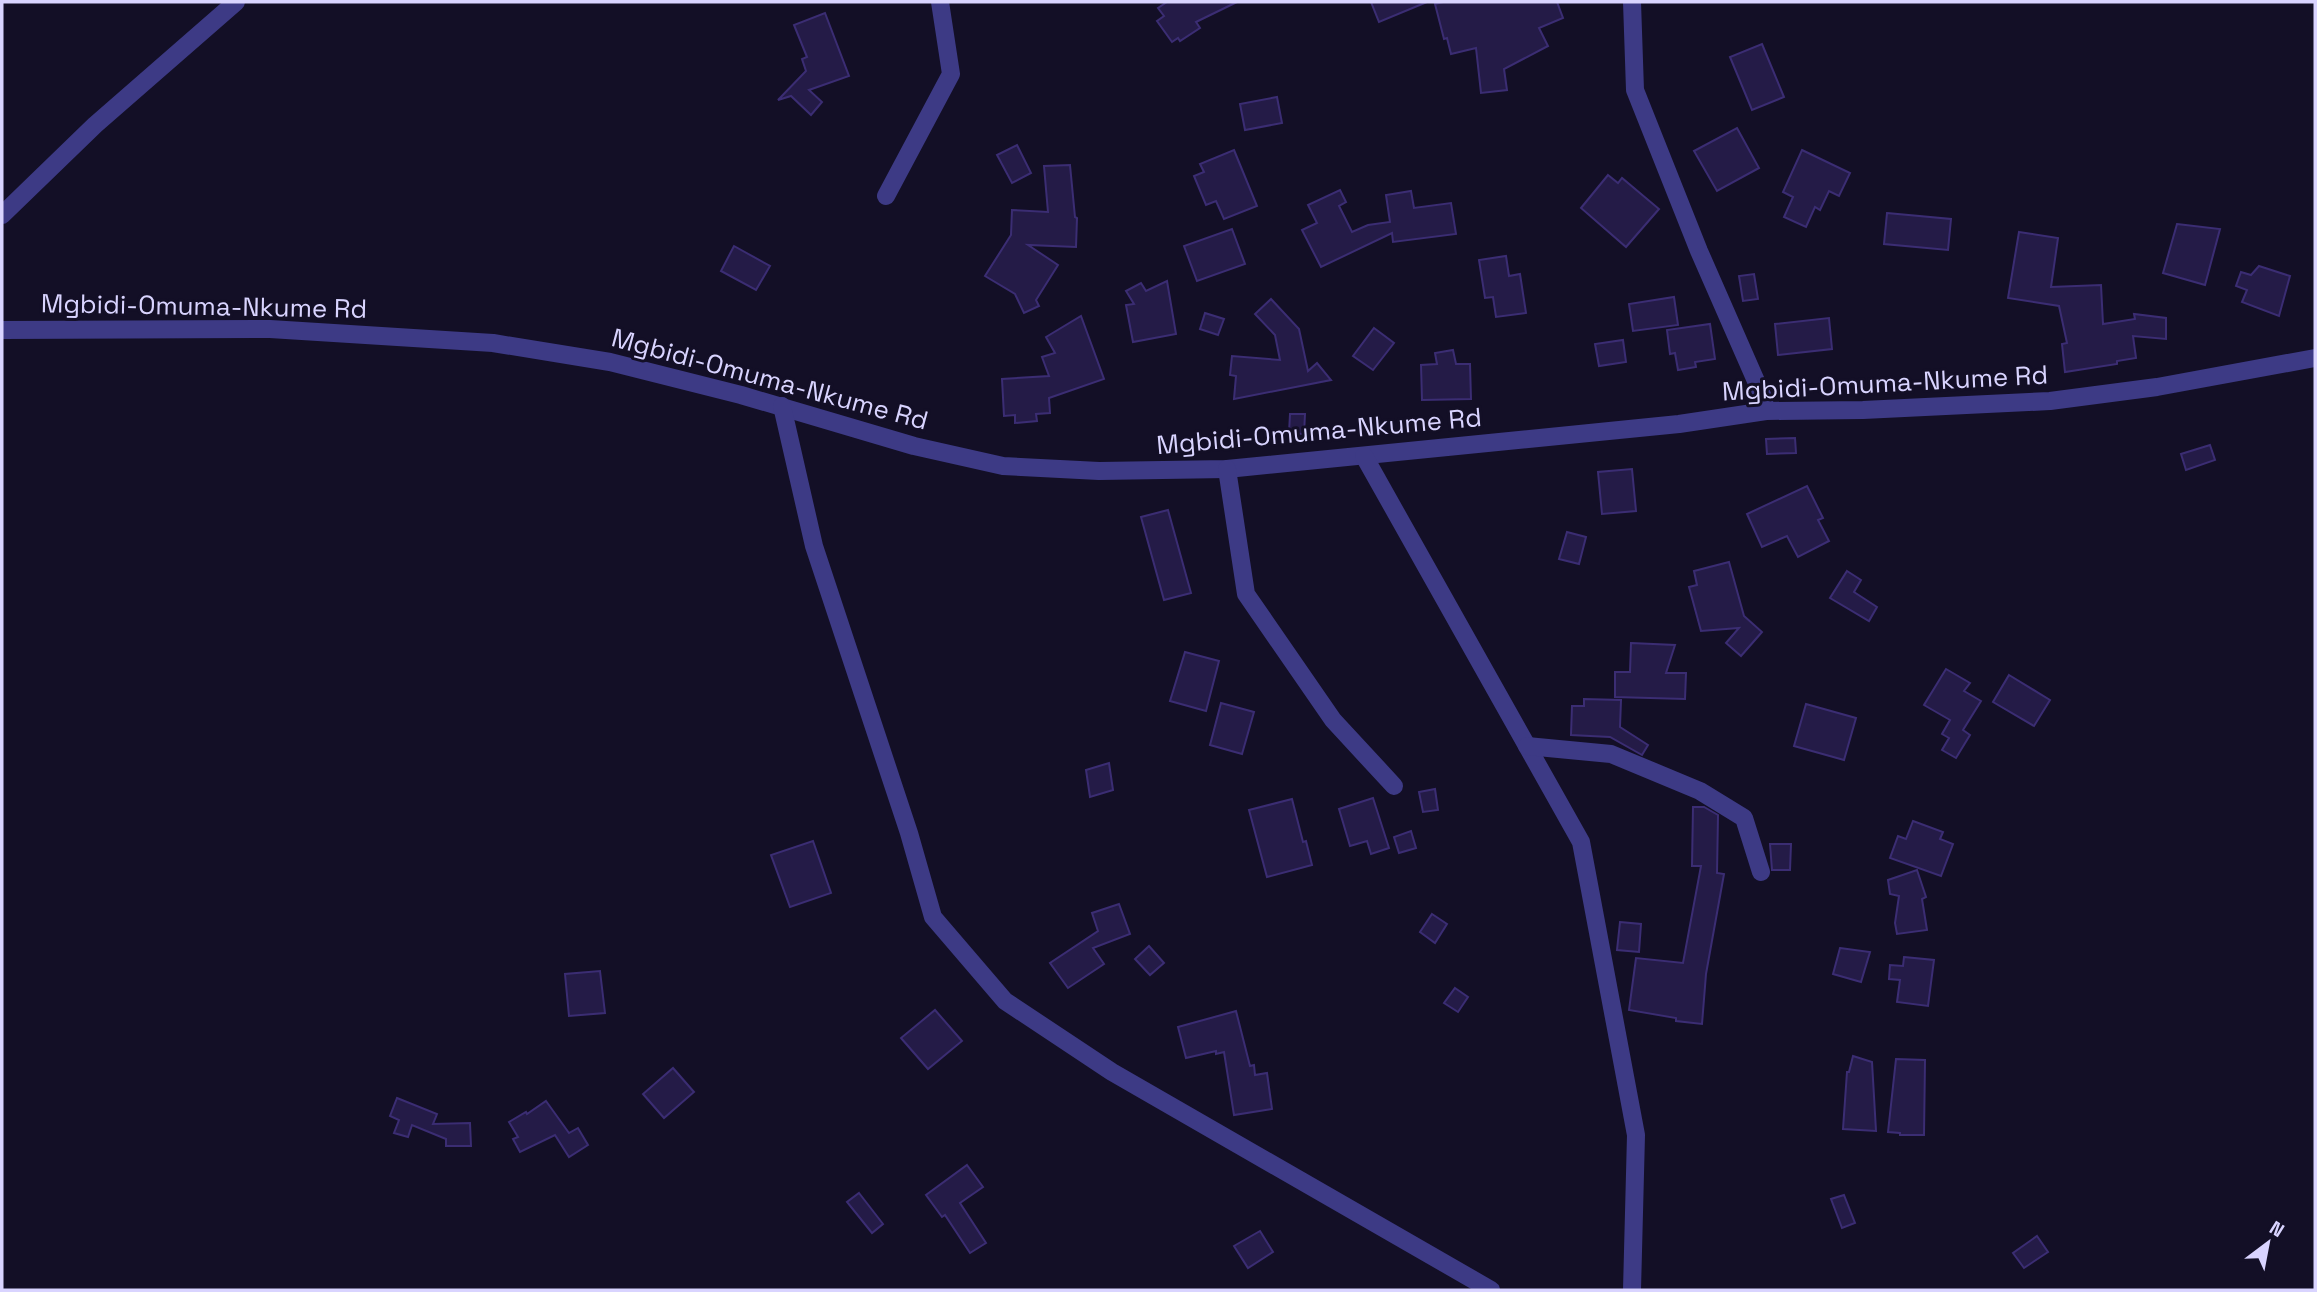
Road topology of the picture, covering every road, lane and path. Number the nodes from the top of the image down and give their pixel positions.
1 (236, 2) edge
2 (940, 2) edge
3 (1632, 2) edge
4 (886, 196) dead end
5 (2, 215) edge
6 (2, 330) edge
7 (2315, 358) edge
8 (782, 406) junction
9 (1766, 411) junction
10 (1364, 456) junction
11 (1227, 469) junction
12 (1527, 746) junction
13 (1394, 786) dead end
14 (1761, 872) dead end
15 (1492, 1290) edge
16 (1632, 1290) edge

1 - 5 street
2 - 4 street
3 - 9 street
6 - 8 street, Mgbidi-Omuma-Nkume Rd
7 - 9 street, Mgbidi-Omuma-Nkume Rd
8 - 11 street, Mgbidi-Omuma-Nkume Rd
8 - 15 street
9 - 10 street, Mgbidi-Omuma-Nkume Rd
10 - 11 street, Mgbidi-Omuma-Nkume Rd
10 - 12 street
11 - 13 street
12 - 14 street
12 - 16 street

